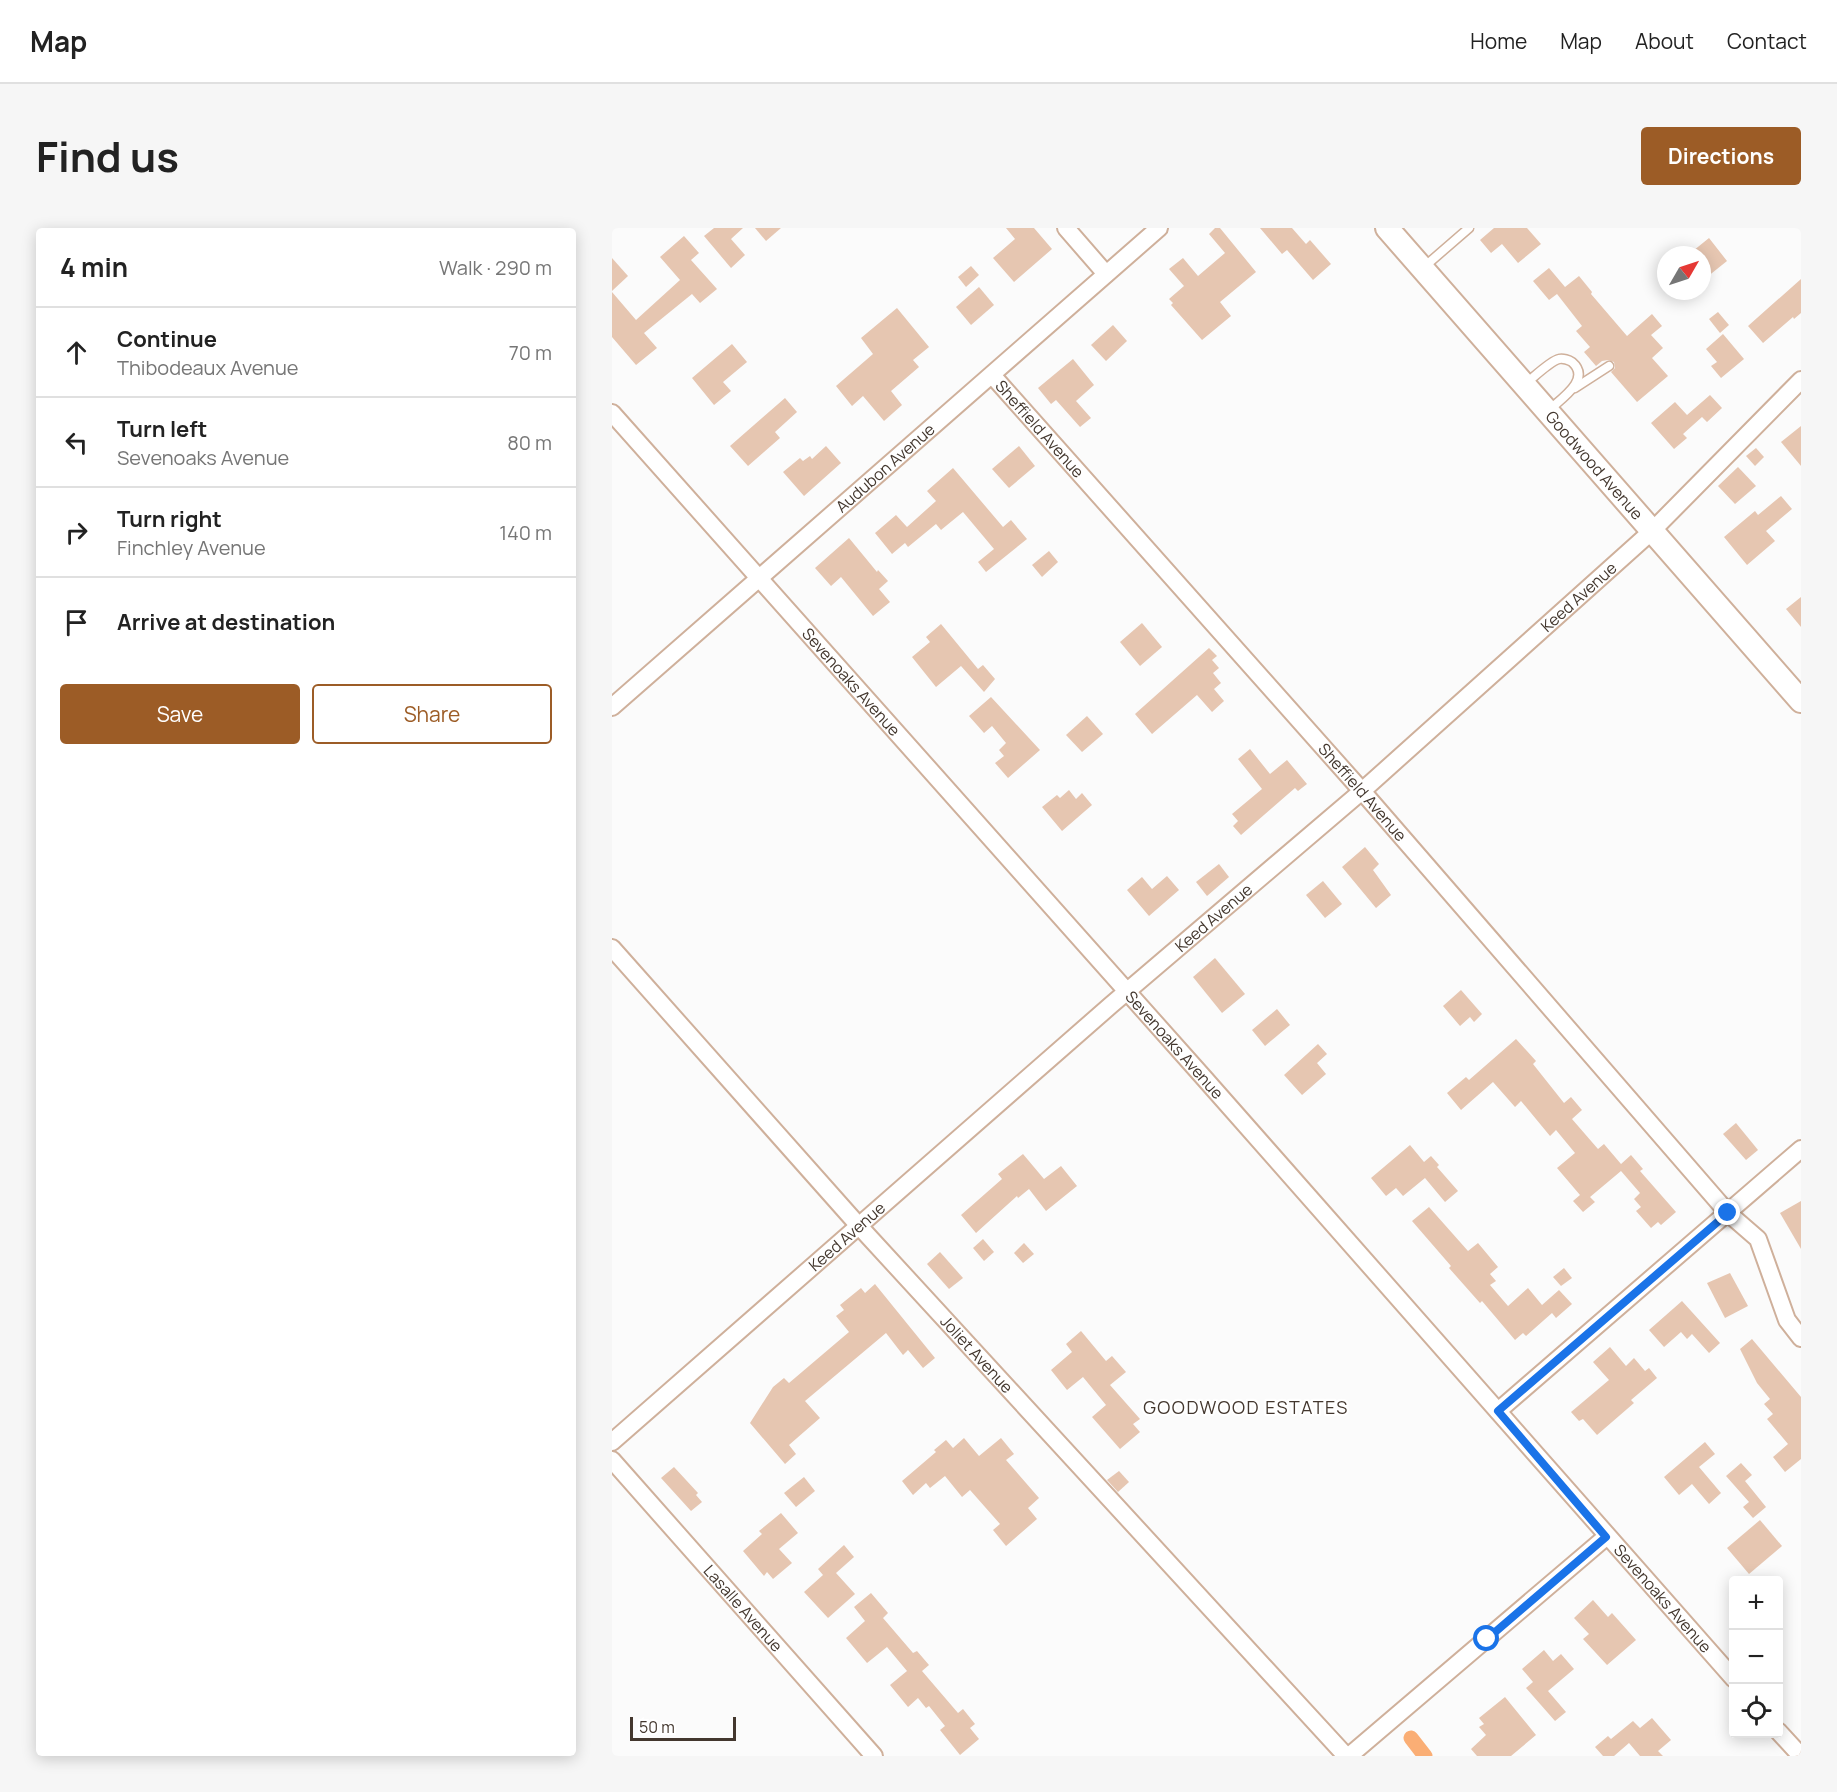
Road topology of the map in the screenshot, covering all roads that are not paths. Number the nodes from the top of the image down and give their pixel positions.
1 (1066, 228) edge
2 (1159, 228) edge
3 (1388, 228) edge
4 (1469, 228) edge
5 (1422, 269) junction
6 (1106, 274) junction
7 (1610, 366) dead end
8 (992, 375) junction
9 (1801, 380) edge
10 (1524, 385) junction
11 (1572, 390) junction
12 (1547, 411) junction
13 (612, 413) edge
14 (1652, 531) junction
15 (759, 577) junction
16 (1801, 700) edge
17 (612, 707) edge
18 (1362, 791) junction
19 (612, 948) edge
20 (1127, 992) junction
21 (1801, 1149) edge
22 (1728, 1213) junction
23 (859, 1226) junction
24 (1801, 1338) edge
25 (1498, 1411) junction
26 (612, 1442) edge
27 (612, 1460) edge
28 (1606, 1537) junction
29 (1729, 1673) edge
30 (1783, 1736) edge
31 (874, 1756) edge
32 (1347, 1756) edge
33 (1801, 1756) edge

1 - 6 street
2 - 6 street, Audubon Avenue
3 - 5 street, Goodwood Avenue
4 - 5 lane
5 - 10 street, Goodwood Avenue
6 - 8 street, Audubon Avenue
7 - 11 lane
8 - 15 street, Audubon Avenue
8 - 18 street, Sheffield Avenue
9 - 14 street, Keed Avenue
10 - 11 lane
10 - 12 street, Goodwood Avenue
11 - 12 lane
12 - 14 street, Goodwood Avenue
13 - 15 street, Sevenoaks Avenue
14 - 16 street, Goodwood Avenue
14 - 18 street, Keed Avenue
15 - 17 street, Audubon Avenue
15 - 20 street, Sevenoaks Avenue
18 - 20 street, Keed Avenue
18 - 22 street, Sheffield Avenue
19 - 23 street, Joliet Avenue
20 - 23 street, Keed Avenue
20 - 25 street, Sevenoaks Avenue
21 - 22 street
22 - 24 street, Sheffield Avenue
22 - 25 street
23 - 26 street, Keed Avenue
23 - 32 street, Joliet Avenue
25 - 28 street, Sevenoaks Avenue
27 - 31 street, Lasalle Avenue
28 - 29 street, Sevenoaks Avenue
28 - 32 street
30 - 33 street

